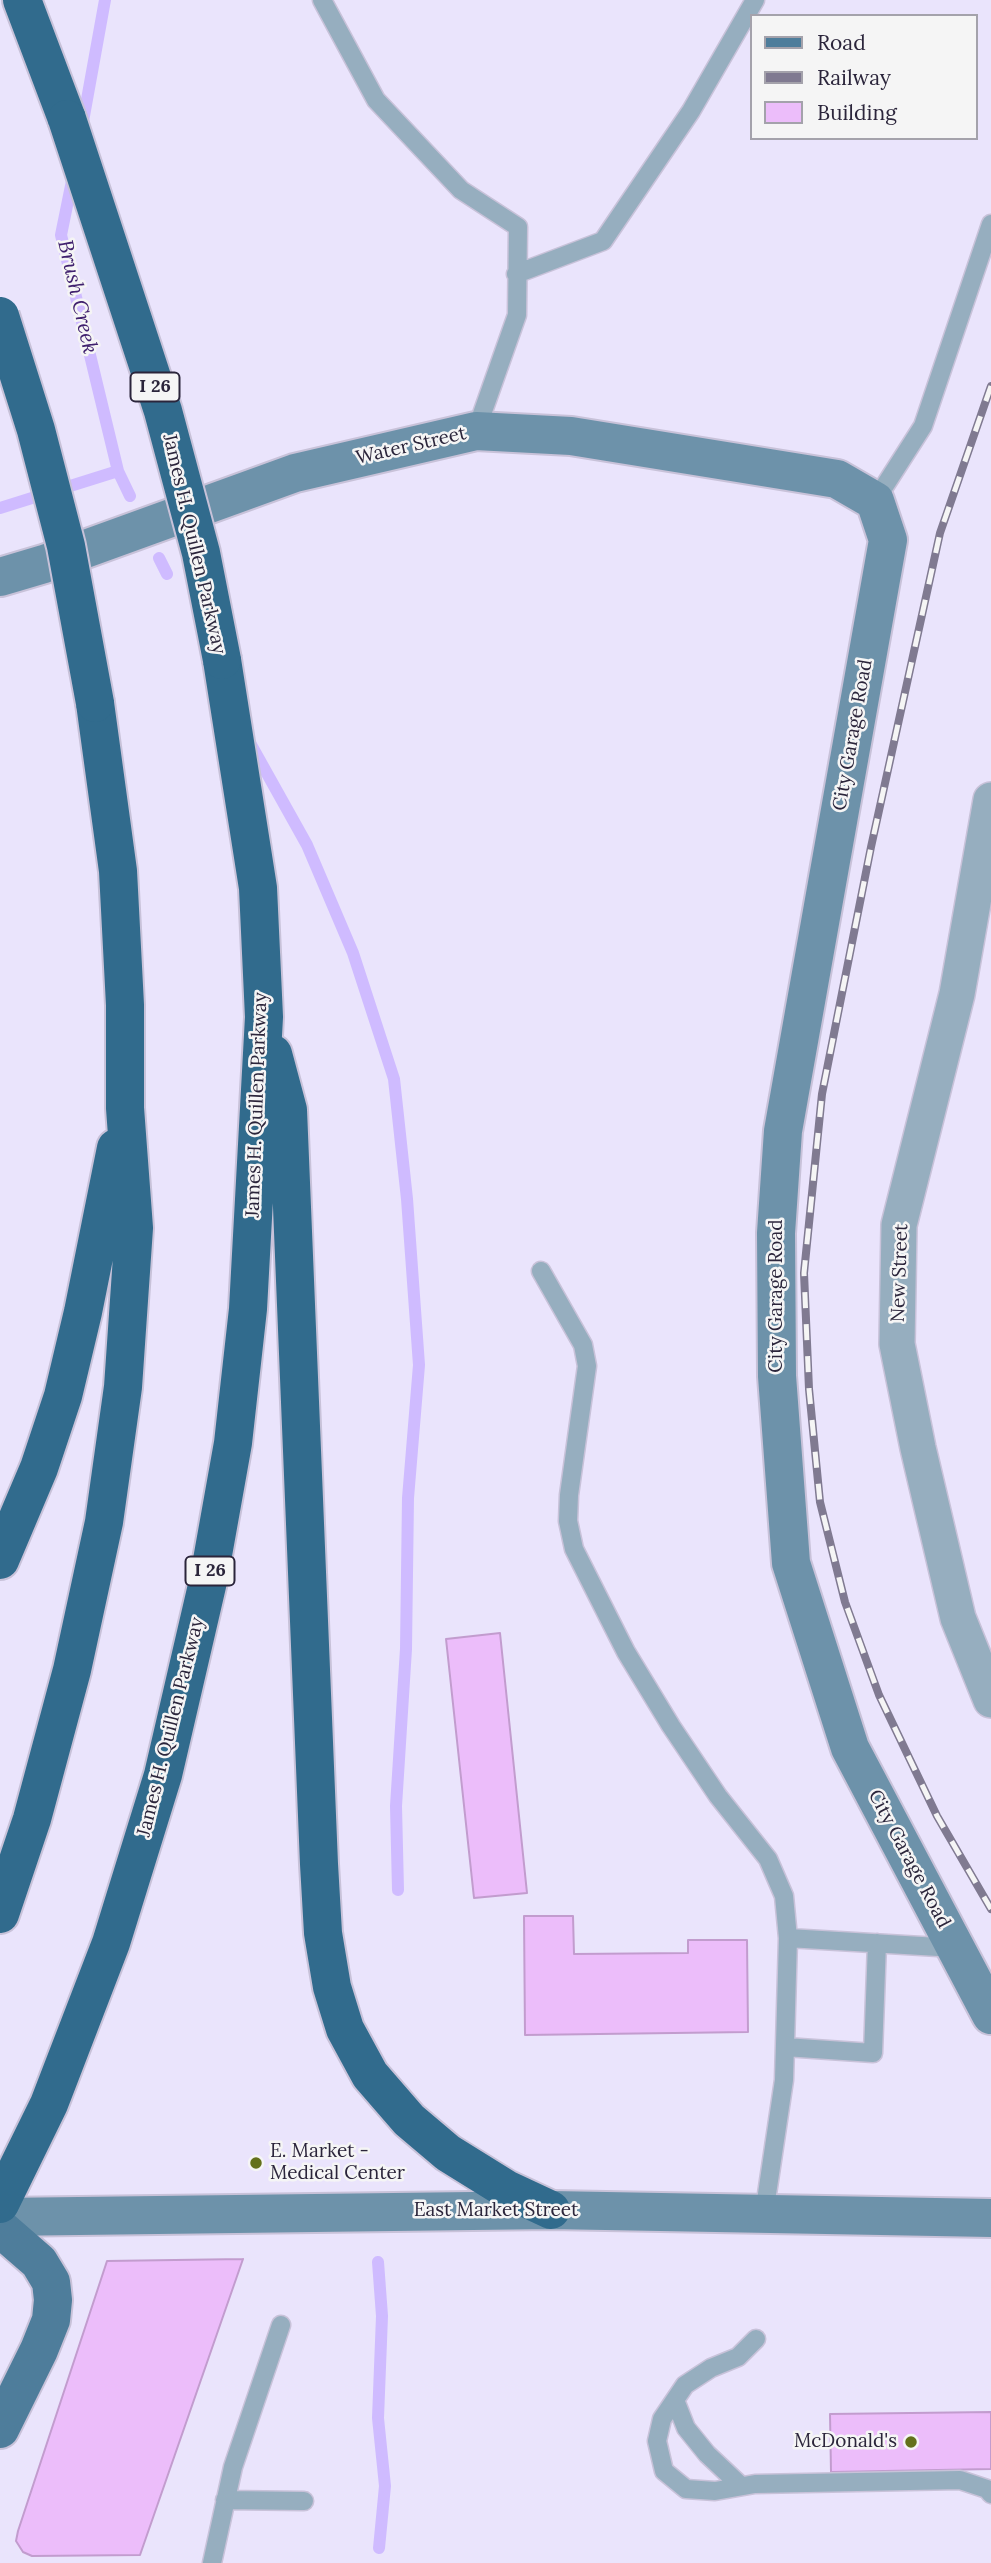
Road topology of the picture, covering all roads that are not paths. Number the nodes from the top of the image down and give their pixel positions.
1 (22, 0) edge
2 (322, 0) edge
3 (755, 0) edge
4 (991, 224) edge
5 (516, 274) junction
6 (0, 316) edge
7 (476, 431) junction
8 (875, 501) junction
9 (0, 577) edge
10 (991, 800) edge
11 (264, 1017) junction
12 (125, 1108) junction
13 (541, 1271) dead end
14 (0, 1560) edge
15 (991, 1700) edge
16 (0, 1914) edge
17 (788, 1938) junction
18 (877, 1943) junction
19 (955, 1948) junction
20 (991, 2015) edge
21 (785, 2048) junction
22 (0, 2204) edge
23 (551, 2210) junction
24 (764, 2214) junction
25 (0, 2217) edge
26 (991, 2218) edge
27 (0, 2228) edge
28 (281, 2325) dead end
29 (756, 2339) dead end
30 (675, 2400) junction
31 (0, 2429) edge
32 (741, 2486) junction
33 (991, 2494) edge
34 (225, 2500) junction
35 (304, 2501) dead end
36 (212, 2563) edge

1 - 11 highway, James H. Quillen Parkway / I 26, bridge
2 - 5 lane
3 - 5 lane
4 - 8 lane
5 - 7 lane
6 - 12 highway, bridge
7 - 8 street, Water Street
7 - 9 street, Water Street
8 - 19 street, City Garage Road
10 - 15 street, New Street
11 - 22 highway, James H. Quillen Parkway / I 26
11 - 23 highway
12 - 14 highway
12 - 16 highway
13 - 17 lane
17 - 18 lane
17 - 21 lane
18 - 19 lane
18 - 21 lane
19 - 20 street, City Garage Road
21 - 24 lane
23 - 24 street, East Market Street
23 - 25 street, East Market Street
24 - 26 street, East Market Street
27 - 31 main road
28 - 34 lane
29 - 30 lane
30 - 32 lane
30 - 32 lane
32 - 33 lane
34 - 35 lane
34 - 36 lane

